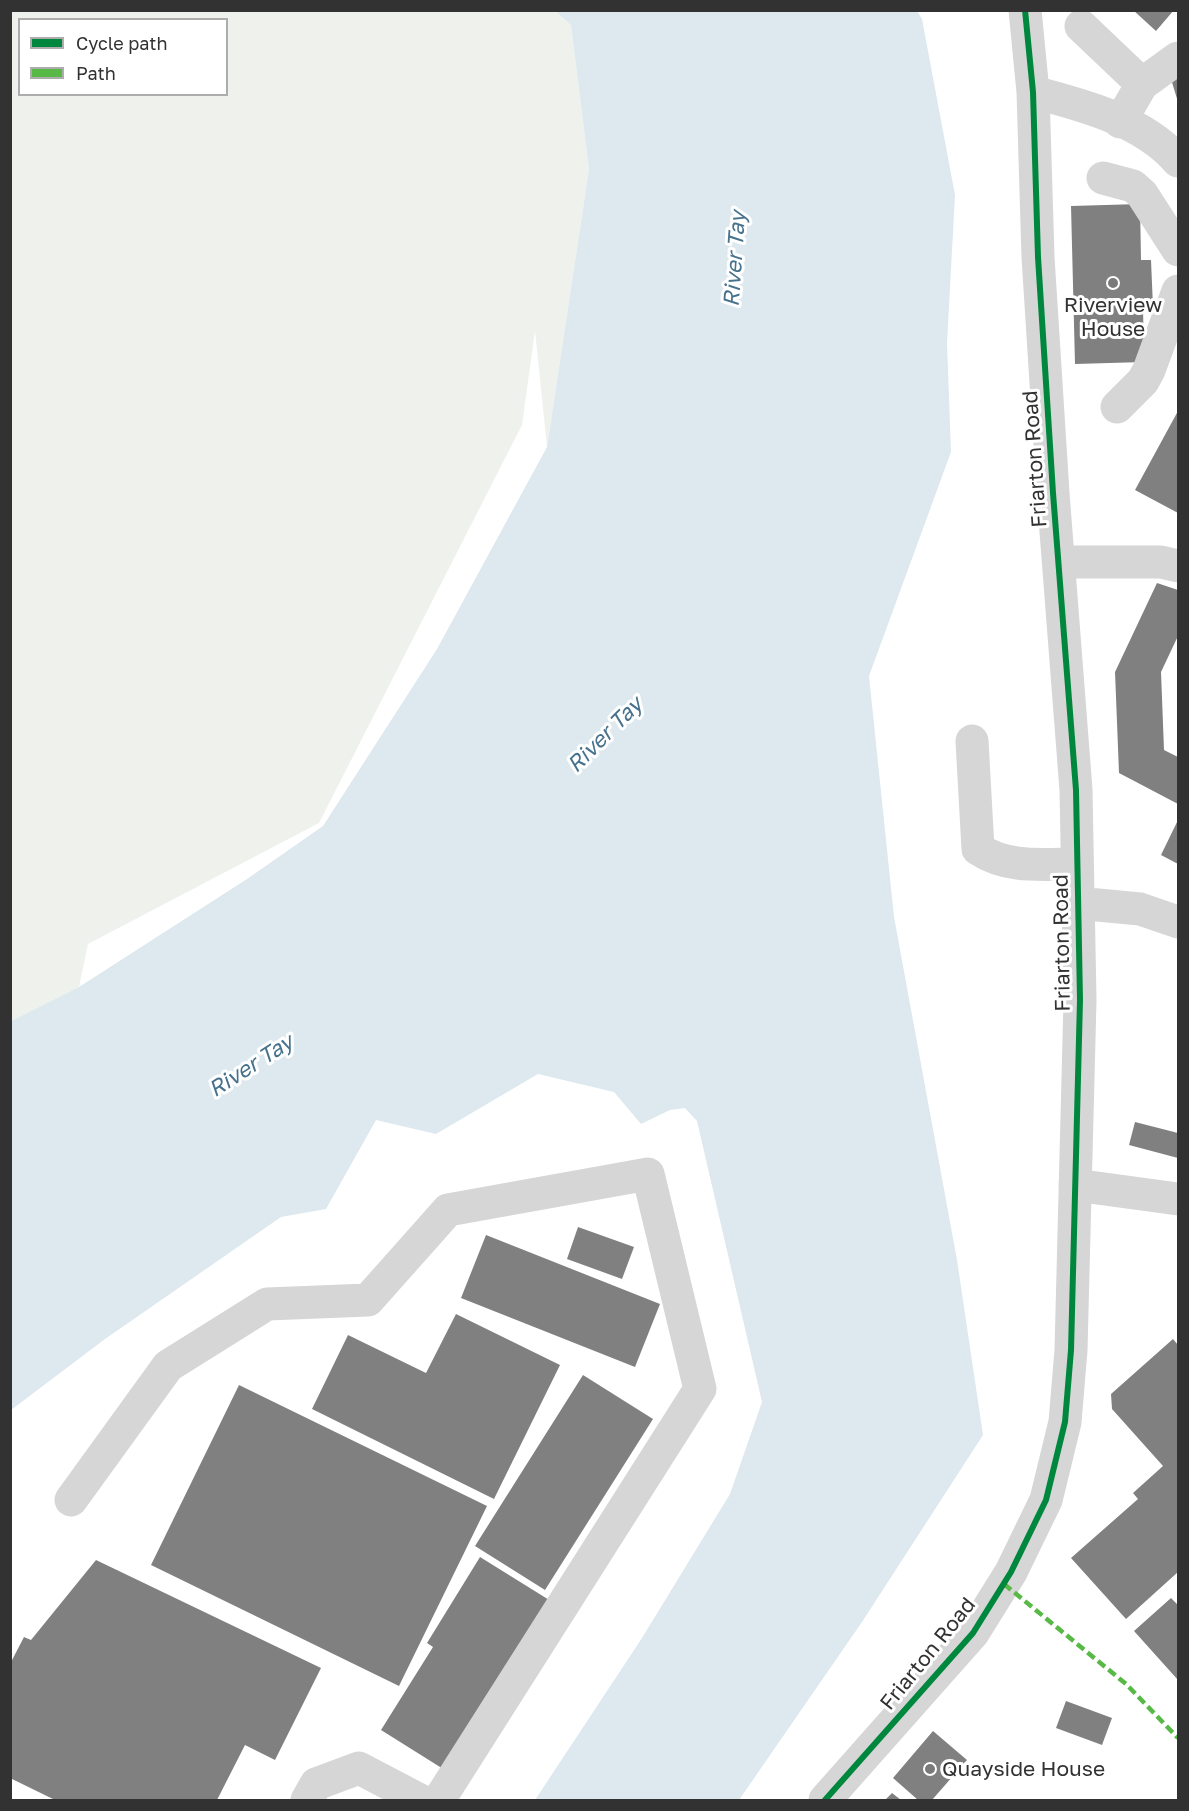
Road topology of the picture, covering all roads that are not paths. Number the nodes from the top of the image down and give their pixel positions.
1 (1025, 10) edge
2 (1081, 26) dead end
3 (1179, 58) edge
4 (1142, 84) junction
5 (1033, 92) junction
6 (1120, 122) junction
7 (1179, 161) edge
8 (1103, 178) dead end
9 (1179, 250) edge
10 (1179, 291) edge
11 (1117, 406) dead end
12 (1060, 562) junction
13 (1179, 566) edge
14 (972, 741) dead end
15 (1077, 864) junction
16 (1077, 903) junction
17 (1179, 922) edge
18 (1075, 1185) junction
19 (1179, 1199) edge
20 (71, 1500) dead end
21 (307, 1800) edge
22 (420, 1800) edge
23 (439, 1800) edge
24 (825, 1800) edge

1 - 5 street, Friarton Road
2 - 4 street
3 - 4 street
4 - 6 street
5 - 6 street
5 - 12 street, Friarton Road
6 - 7 street
8 - 9 street
10 - 11 street
12 - 13 street
12 - 15 street, Friarton Road
14 - 15 street
15 - 16 street, Friarton Road
16 - 17 street
16 - 18 street, Friarton Road
18 - 19 street
18 - 24 street, Friarton Road
20 - 23 street
21 - 22 street

